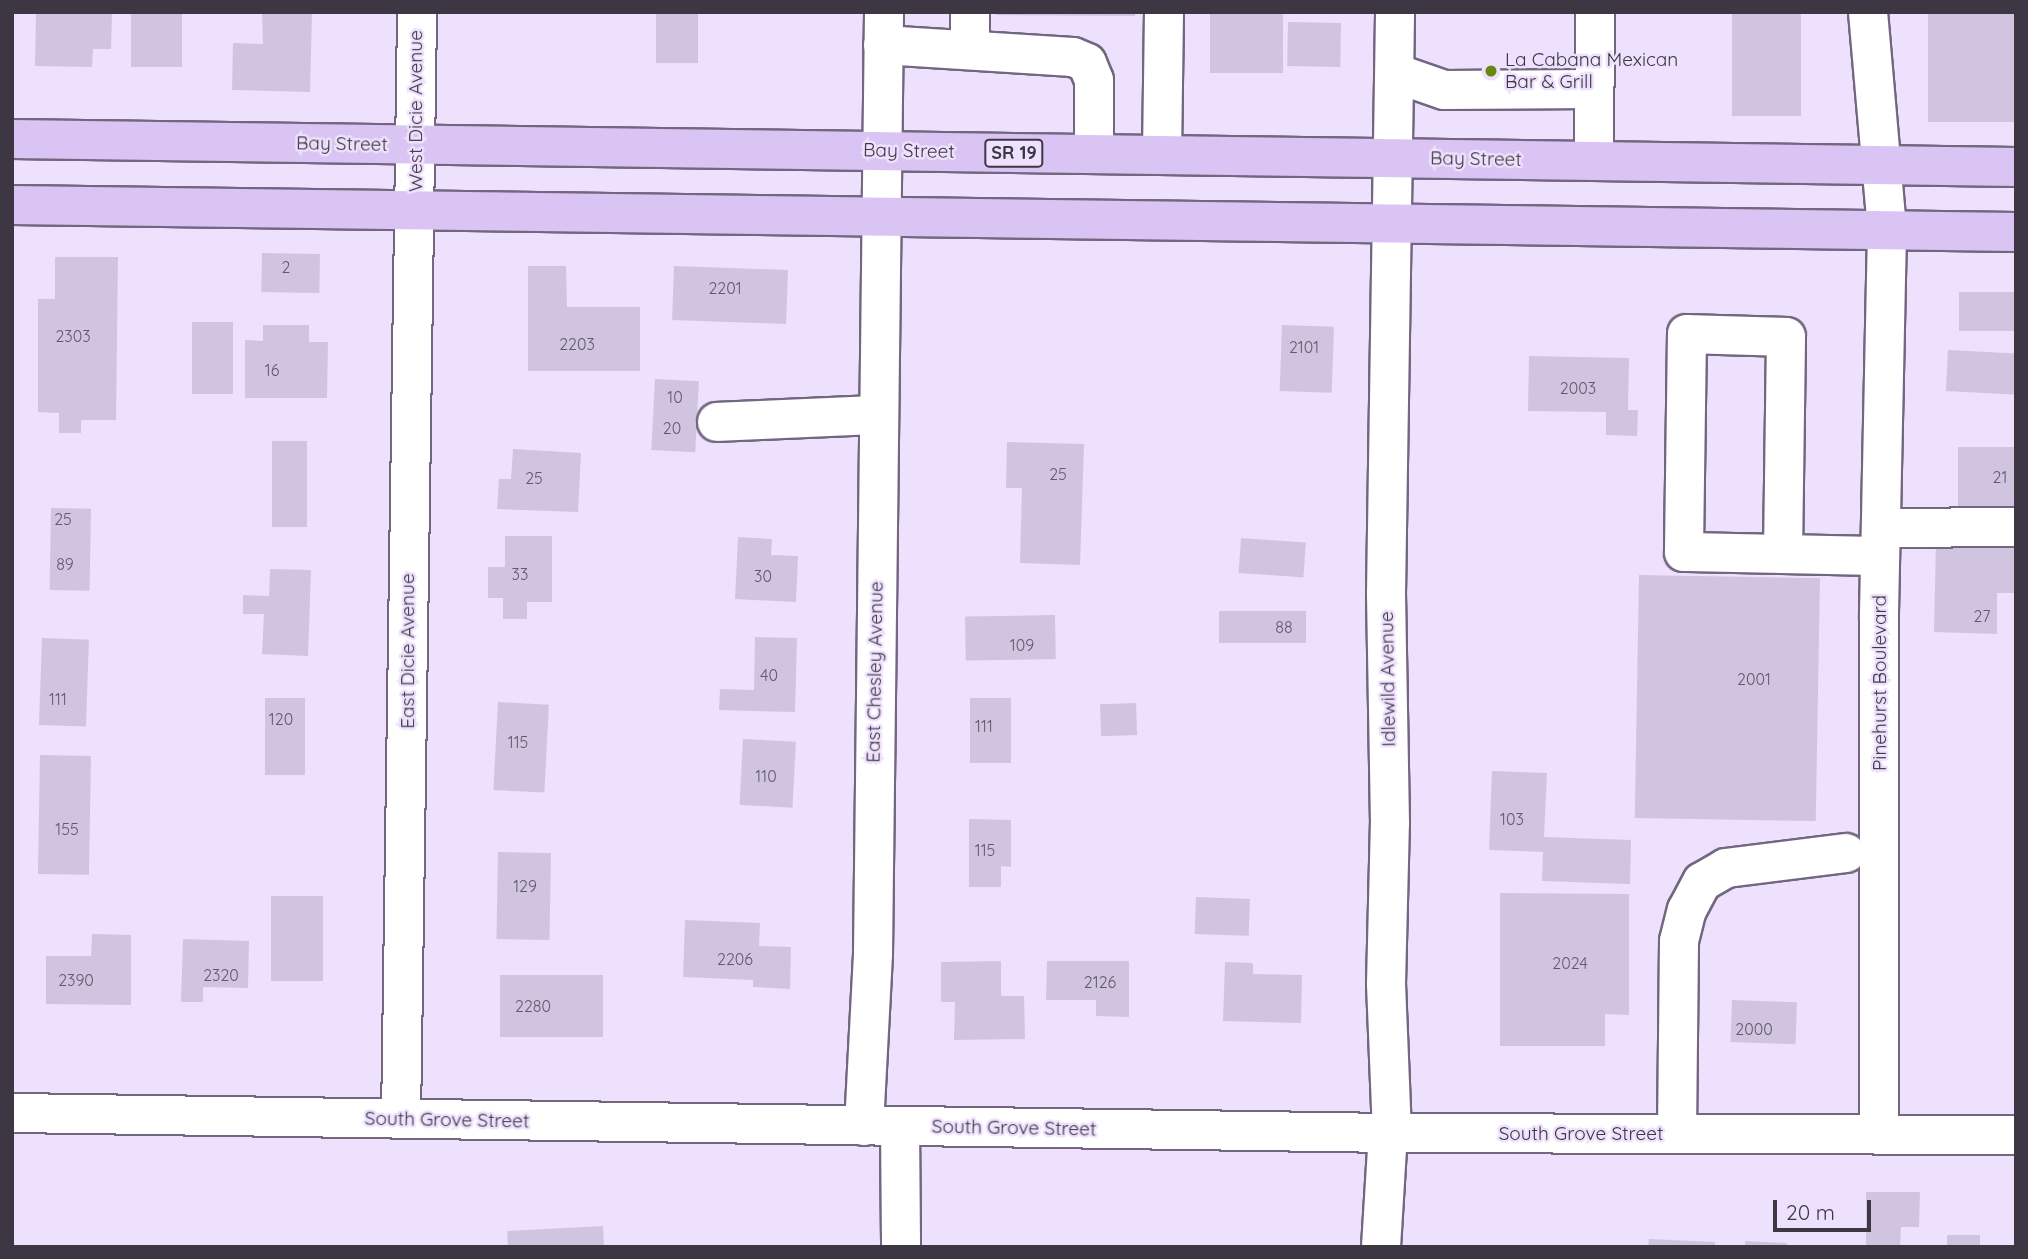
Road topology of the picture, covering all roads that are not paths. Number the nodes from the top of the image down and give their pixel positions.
1 (417, 12) edge
2 (970, 12) edge
3 (1164, 12) edge
4 (1395, 12) edge
5 (1595, 12) edge
6 (1868, 12) edge
7 (883, 28) edge
8 (970, 50) junction
9 (1395, 73) junction
10 (1594, 89) junction
11 (12, 139) edge
12 (416, 145) junction
13 (883, 151) junction
14 (1094, 154) junction
15 (1162, 155) junction
16 (1394, 158) junction
17 (1594, 161) junction
18 (1881, 165) junction
19 (2016, 167) edge
20 (12, 205) edge
21 (415, 210) junction
22 (882, 218) junction
23 (1394, 224) junction
24 (1887, 230) junction
25 (2016, 232) edge
26 (879, 415) junction
27 (717, 422) dead end
28 (2016, 527) edge
29 (1881, 542) junction
30 (1783, 554) junction
31 (1846, 853) dead end
32 (401, 1106) junction
33 (12, 1114) edge
34 (882, 1126) junction
35 (1390, 1133) junction
36 (1677, 1134) junction
37 (1880, 1135) junction
38 (2016, 1135) edge
39 (901, 1247) edge
40 (1381, 1247) edge

1 - 12 street, West Dicie Avenue
2 - 8 street
3 - 15 street
4 - 9 street, Idlewild Avenue
5 - 10 street
6 - 18 street, Pinehurst Boulevard
7 - 8 street
7 - 13 street, East Chesley Avenue
8 - 14 street
9 - 10 street
9 - 16 street, Idlewild Avenue
10 - 17 street
11 - 12 main road, Bay Street / SR 19
12 - 13 main road, Bay Street / SR 19
12 - 21 street, West Dicie Avenue
13 - 14 main road, Bay Street / SR 19
13 - 22 street, East Chesley Avenue
14 - 15 main road, Bay Street / SR 19
15 - 16 main road, Bay Street / SR 19
16 - 17 main road, Bay Street / SR 19
16 - 23 street, Idlewild Avenue
17 - 18 main road, Bay Street / SR 19
18 - 19 main road, Bay Street / SR 19
18 - 24 street, Pinehurst Boulevard
20 - 21 main road
21 - 22 main road
21 - 32 street, East Dicie Avenue
22 - 23 main road
22 - 26 street, East Chesley Avenue
23 - 24 main road
23 - 35 street, Idlewild Avenue
24 - 25 main road
24 - 29 street, Pinehurst Boulevard
26 - 27 street
26 - 34 street, East Chesley Avenue
28 - 29 street
29 - 30 street
29 - 37 street, Pinehurst Boulevard
30 - 30 street
31 - 36 street
32 - 33 street, South Grove Street
32 - 34 street, South Grove Street
34 - 35 street, South Grove Street
34 - 39 street, East Chesley Avenue
35 - 36 street, South Grove Street
35 - 40 street, Idlewild Avenue
36 - 37 street, South Grove Street
37 - 38 street, South Grove Street

